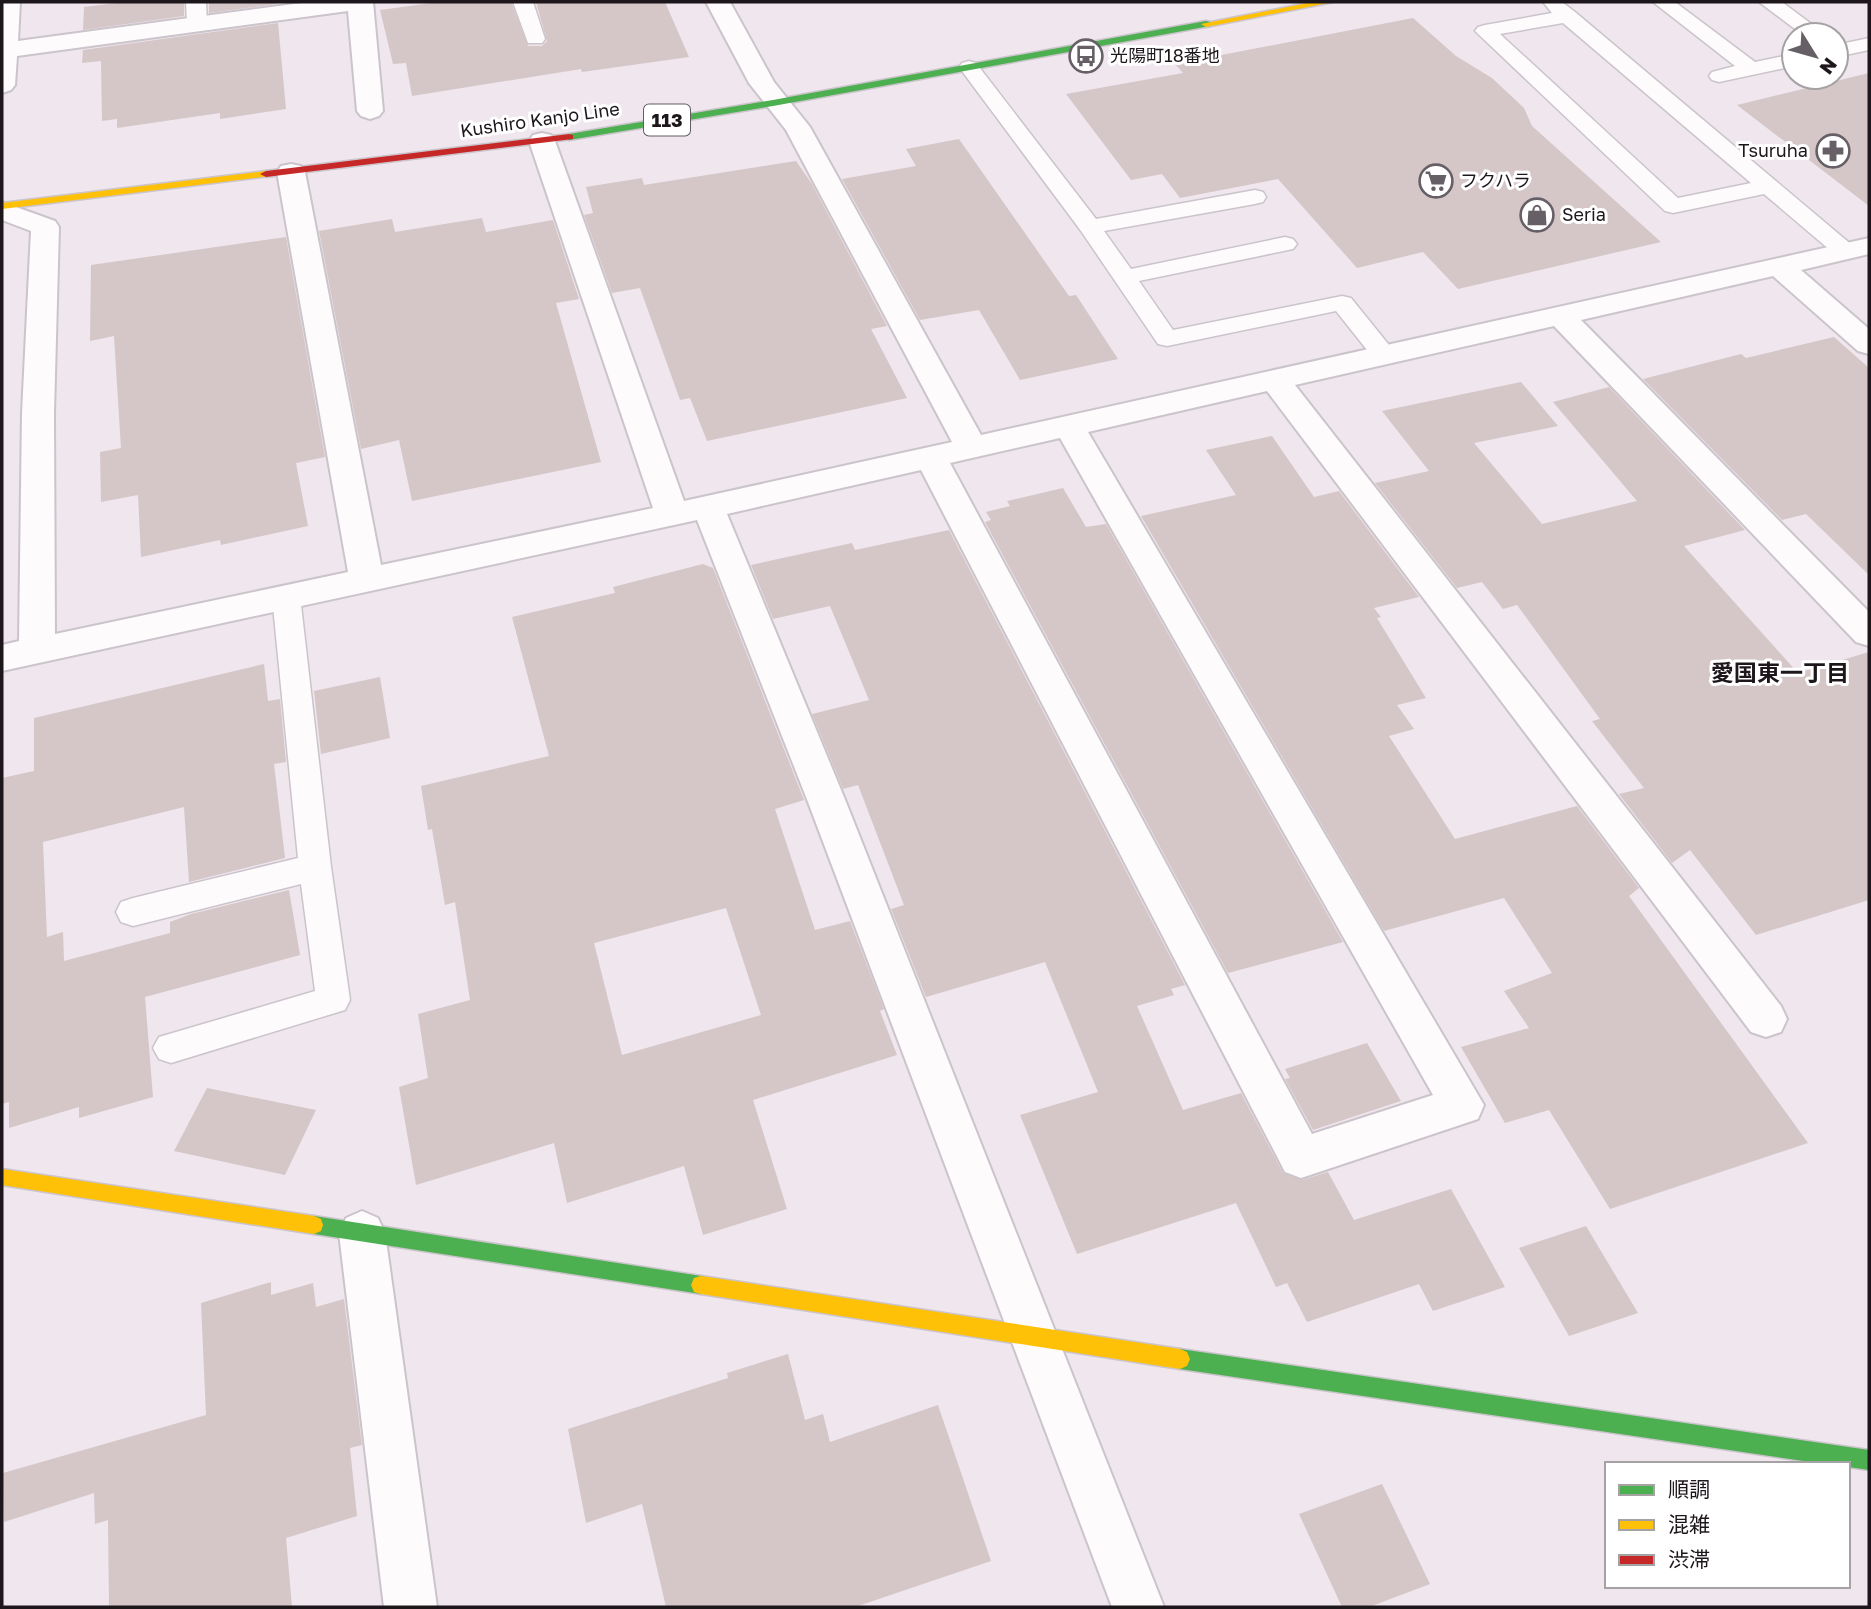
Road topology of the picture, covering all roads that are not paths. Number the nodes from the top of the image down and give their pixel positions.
1 (8, 2) edge
2 (360, 2) edge
3 (523, 2) edge
4 (718, 2) edge
5 (1328, 2) edge
6 (1551, 2) edge
7 (1664, 2) edge
8 (1769, 2) edge
9 (197, 13) edge
10 (1568, 16) junction
11 (1796, 21) edge
12 (535, 39) dead end
13 (1869, 44) edge
14 (1850, 48) edge
15 (5, 50) junction
16 (1780, 63) edge
17 (969, 67) junction
18 (1751, 69) junction
19 (1719, 76) dead end
20 (2, 85) edge
21 (766, 87) junction
22 (370, 111) dead end
23 (542, 141) junction
24 (292, 172) junction
25 (1769, 186) junction
26 (1255, 197) dead end
27 (2, 208) edge
28 (1090, 227) junction
29 (1285, 244) dead end
30 (1857, 249) edge
31 (1779, 266) junction
32 (1125, 277) junction
33 (1561, 316) junction
34 (1869, 345) edge
35 (1384, 355) junction
36 (1274, 379) junction
37 (1068, 424) junction
38 (971, 447) junction
39 (930, 456) junction
40 (690, 511) junction
41 (366, 579) junction
42 (286, 596) junction
43 (1869, 632) edge
44 (37, 650) junction
45 (2, 658) edge
46 (315, 867) junction
47 (133, 912) dead end
48 (1766, 1019) dead end
49 (171, 1048) dead end
50 (2, 1177) edge
51 (362, 1233) junction
52 (1033, 1337) junction
53 (1869, 1460) edge
54 (411, 1607) edge
55 (1138, 1607) edge

1 - 15 street
2 - 9 street
2 - 22 street
3 - 12 lane
4 - 21 street
5 - 17 main road, Kushiro Kanjo Line / 113
6 - 10 lane
7 - 18 lane
8 - 11 lane
9 - 15 street
10 - 25 lane
10 - 25 lane
13 - 14 lane
15 - 20 street
16 - 18 lane
17 - 21 main road, Kushiro Kanjo Line / 113
17 - 28 lane
18 - 19 lane
21 - 23 main road, Kushiro Kanjo Line / 113
21 - 38 street
23 - 24 main road, Kushiro Kanjo Line / 113
23 - 40 street
24 - 27 main road, Kushiro Kanjo Line / 113
24 - 41 street
25 - 30 lane
26 - 28 lane
27 - 44 street
28 - 32 lane
29 - 32 lane
30 - 31 street
31 - 33 street
31 - 34 street
32 - 35 lane
33 - 35 street
33 - 43 street
35 - 36 street
36 - 37 street
36 - 48 street
37 - 38 street
37 - 39 street
38 - 39 street
39 - 40 street
40 - 41 street
40 - 52 street
41 - 42 street
42 - 44 street
42 - 46 lane
44 - 45 street
46 - 47 lane
46 - 49 lane
50 - 51 main road
51 - 52 main road
51 - 54 street
52 - 53 main road
52 - 55 street

